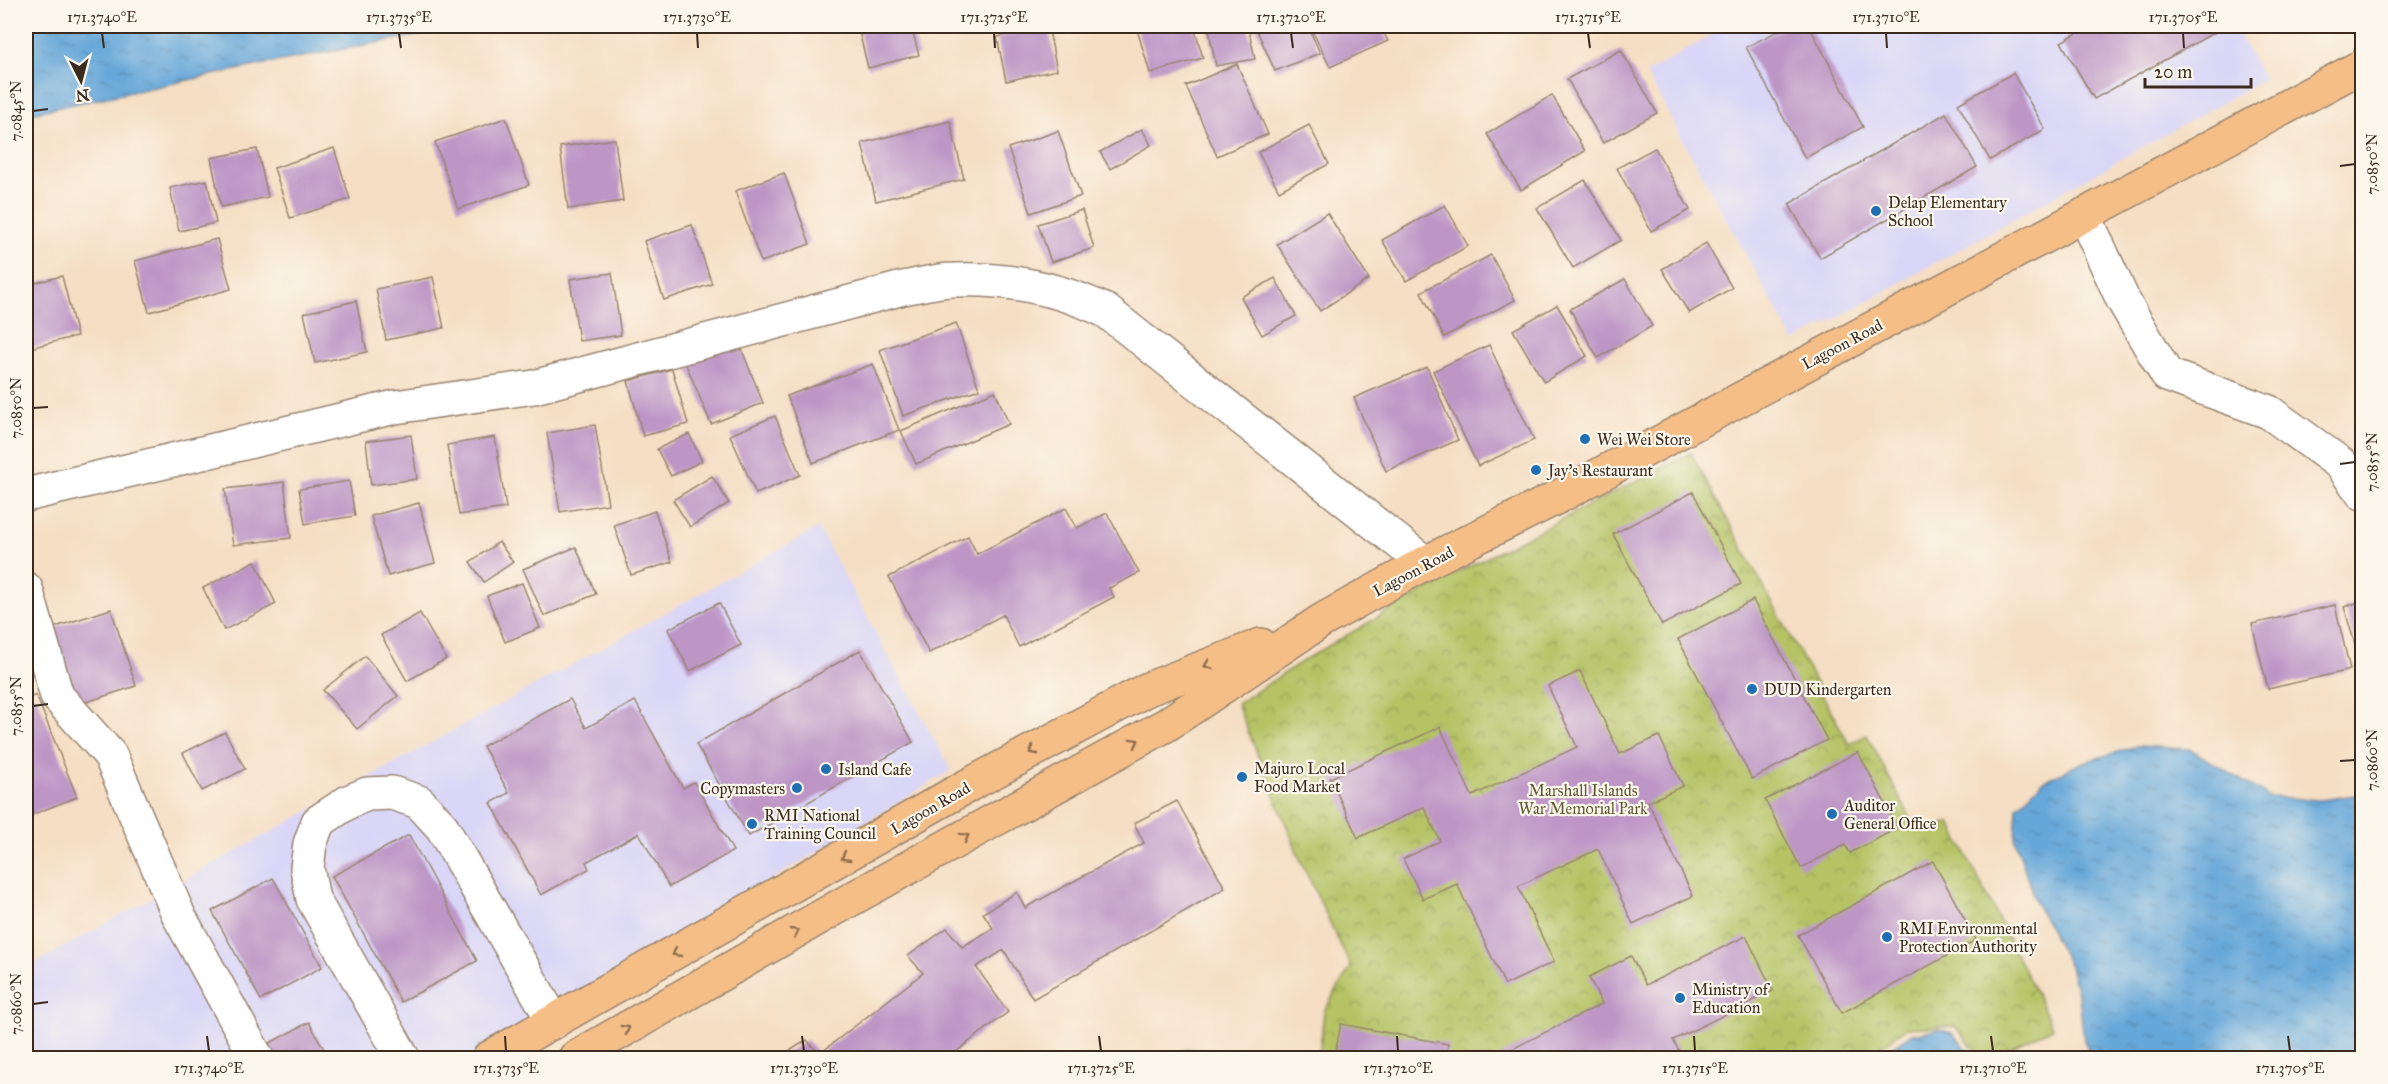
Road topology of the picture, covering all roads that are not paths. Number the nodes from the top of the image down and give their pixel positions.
1 (2362, 66) edge
2 (2084, 215) junction
3 (2362, 493) edge
4 (26, 495) edge
5 (1425, 563) junction
6 (26, 589) edge
7 (1321, 621) junction
8 (554, 1022) junction
9 (257, 1059) edge
10 (403, 1059) edge
11 (489, 1059) edge
12 (575, 1059) edge

1 - 2 main road, Lagoon Road
2 - 3 street
2 - 5 main road, Lagoon Road
4 - 5 street
5 - 7 main road, Lagoon Road
6 - 9 street
7 -> 8 main road, Lagoon Road
12 -> 7 main road, Lagoon Road
8 - 10 street
8 - 11 main road, Lagoon Road

